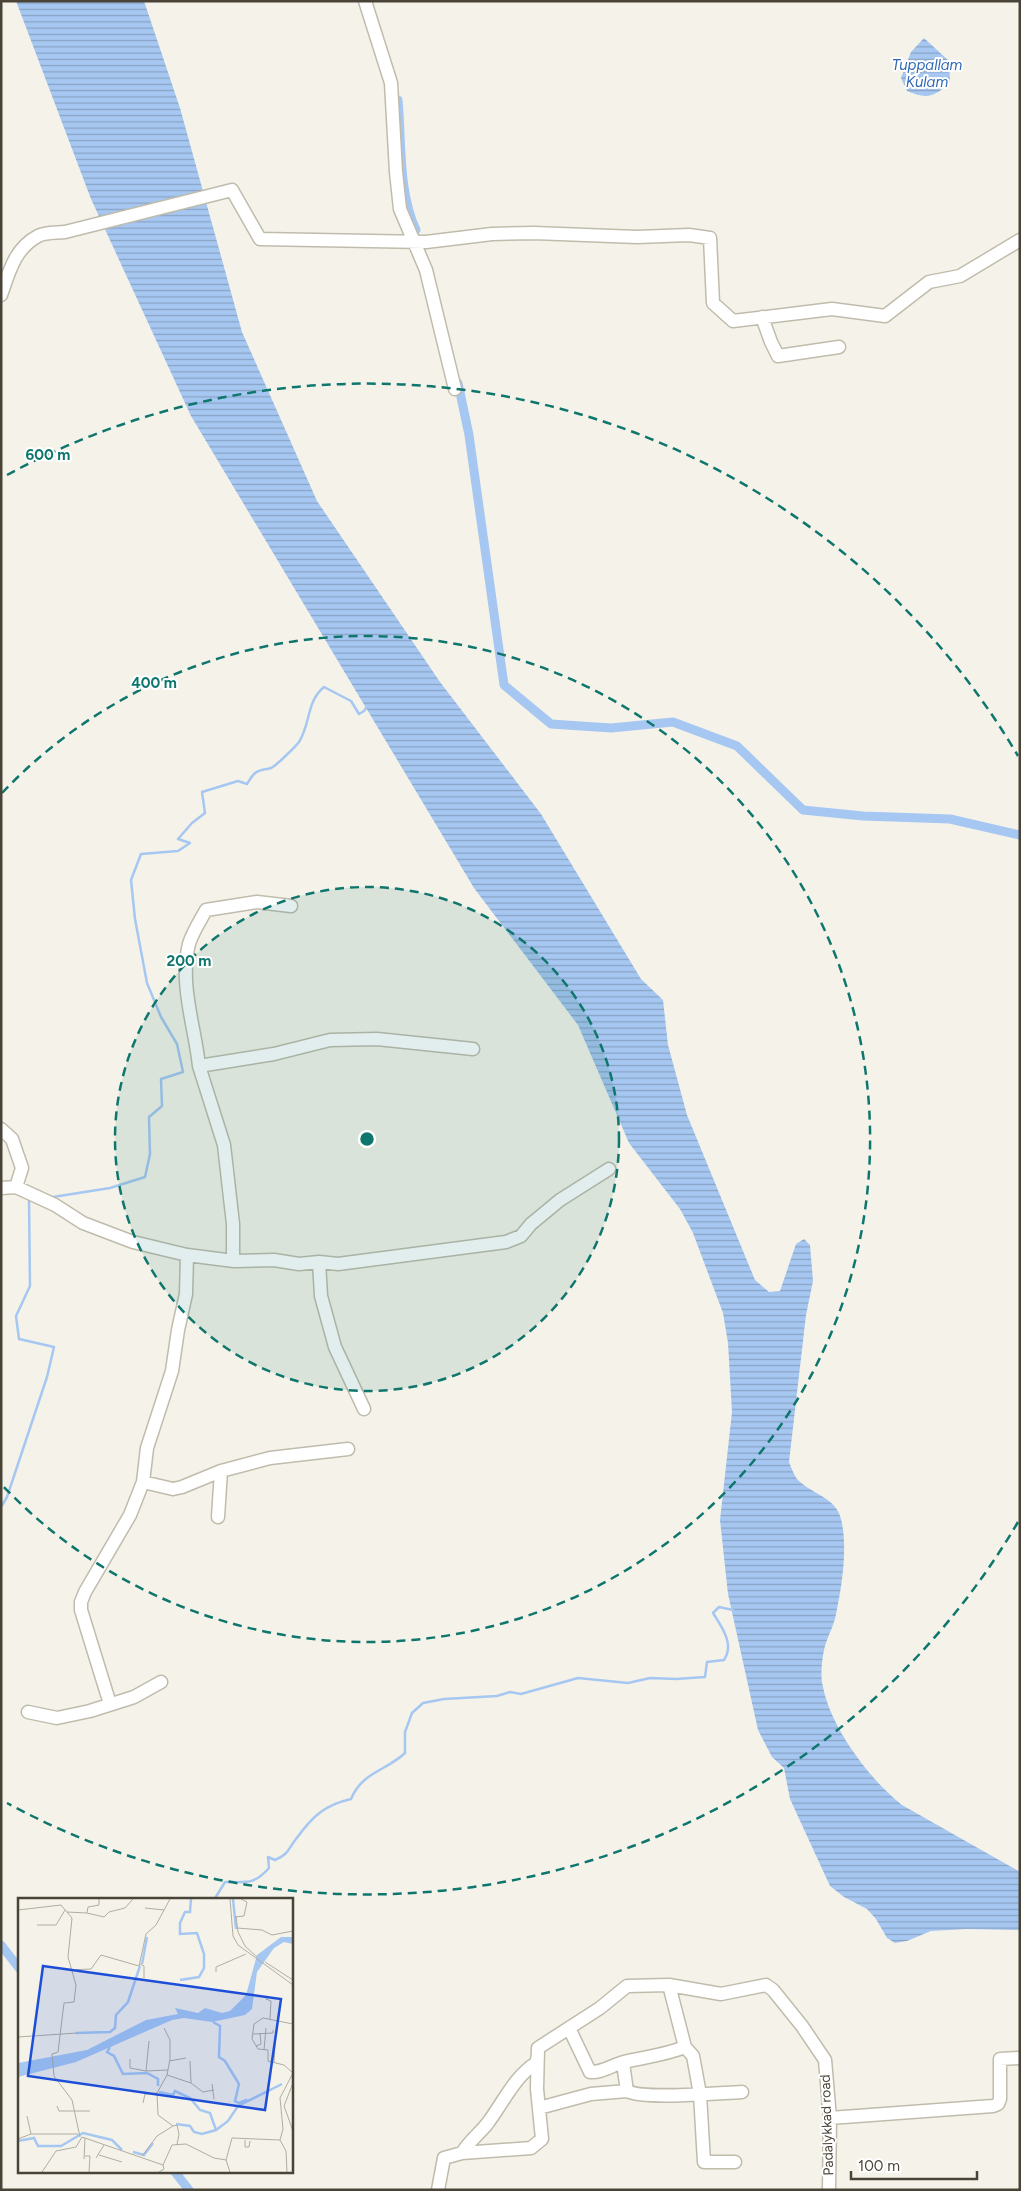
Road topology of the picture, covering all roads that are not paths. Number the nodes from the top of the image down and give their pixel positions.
1 (365, 1) edge
2 (1020, 241) edge
3 (412, 242) junction
4 (1, 296) edge
5 (762, 317) junction
6 (839, 347) dead end
7 (455, 389) dead end
8 (291, 906) dead end
9 (473, 1049) dead end
10 (200, 1066) junction
11 (1, 1129) edge
12 (609, 1169) dead end
13 (16, 1187) junction
14 (1, 1188) edge
15 (187, 1255) junction
16 (233, 1261) junction
17 (319, 1262) junction
18 (364, 1409) dead end
19 (348, 1449) dead end
20 (221, 1471) junction
21 (143, 1482) junction
22 (218, 1517) dead end
23 (161, 1682) dead end
24 (110, 1704) junction
25 (28, 1712) dead end
26 (669, 1985) junction
27 (569, 2028) junction
28 (685, 2047) junction
29 (538, 2056) junction
30 (1020, 2058) edge
31 (623, 2063) junction
32 (627, 2091) junction
33 (742, 2092) dead end
34 (700, 2094) junction
35 (539, 2108) junction
36 (830, 2118) junction
37 (462, 2153) junction
38 (735, 2162) dead end
39 (438, 2190) edge
40 (829, 2190) edge

1 - 3 street
2 - 5 street
3 - 4 street
3 - 5 street
3 - 7 street
5 - 6 street
8 - 10 street
9 - 10 street
10 - 16 street
11 - 13 street
12 - 17 street
13 - 14 street
13 - 15 street
15 - 16 street
15 - 21 street
16 - 17 street
17 - 18 street
19 - 20 street
20 - 21 street
20 - 22 street
21 - 24 street
23 - 24 street
24 - 25 street
26 - 27 street, Padalykkad road
26 - 28 street
26 - 36 street, Padalykkad road
27 - 29 street, Padalykkad road
27 - 31 street
28 - 31 street
28 - 34 street
29 - 35 street
29 - 37 street
30 - 36 street
31 - 32 street
32 - 34 street
32 - 35 street
33 - 34 street
34 - 38 street
35 - 37 street
36 - 40 street, Padalykkad road
37 - 39 street

